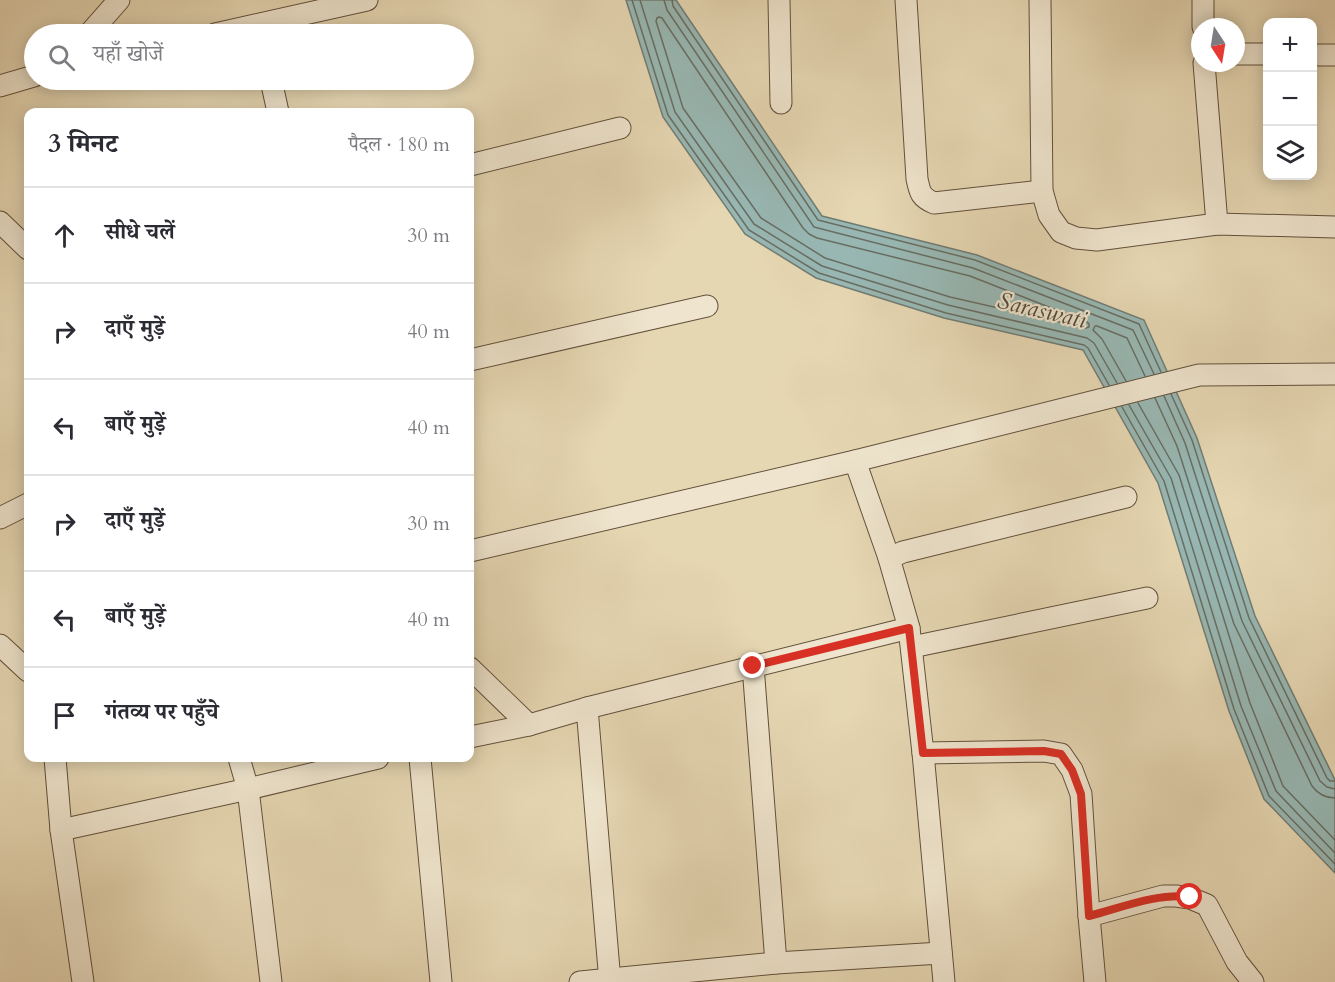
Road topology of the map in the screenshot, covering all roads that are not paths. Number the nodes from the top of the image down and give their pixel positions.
1 (118, 0) edge
2 (779, 0) edge
3 (906, 0) edge
4 (1040, 0) edge
5 (1203, 0) edge
6 (356, 1) edge
7 (1203, 18) edge
8 (98, 24) edge
9 (278, 24) edge
10 (1245, 54) edge
11 (1263, 54) edge
12 (1317, 55) edge
13 (1335, 55) edge
14 (1205, 72) edge
15 (24, 79) edge
16 (0, 86) edge
17 (273, 90) edge
18 (781, 103) dead end
19 (277, 108) edge
20 (620, 128) dead end
21 (474, 164) edge
22 (1042, 191) junction
23 (0, 222) edge
24 (1217, 224) junction
25 (1335, 228) edge
26 (24, 245) edge
27 (707, 306) dead end
28 (474, 359) edge
29 (1335, 374) edge
30 (855, 461) junction
31 (1126, 497) dead end
32 (24, 506) edge
33 (0, 518) edge
34 (474, 550) edge
35 (889, 558) junction
36 (1147, 598) dead end
37 (910, 638) junction
38 (0, 645) edge
39 (753, 666) junction
40 (24, 667) edge
41 (474, 672) edge
42 (586, 708) junction
43 (529, 725) junction
44 (474, 736) edge
45 (923, 753) junction
46 (60, 762) edge
47 (240, 762) edge
48 (361, 762) edge
49 (420, 762) edge
50 (248, 789) junction
51 (61, 830) junction
52 (1089, 916) junction
53 (941, 954) junction
54 (776, 963) junction
55 (1238, 972) edge
56 (610, 981) edge
57 (83, 982) edge
58 (271, 982) edge
59 (441, 982) edge
60 (580, 982) edge
61 (944, 982) edge
62 (1095, 982) edge
63 (1252, 982) edge

1 - 8 street
2 - 18 street
3 - 22 street
4 - 22 street
5 - 7 street
6 - 9 street
10 - 11 street
12 - 13 street
14 - 24 street
15 - 16 street
17 - 19 street
20 - 21 street
22 - 24 street
23 - 26 street
24 - 25 street
27 - 28 street
29 - 30 street
30 - 34 street
30 - 35 street
31 - 35 street
32 - 33 street
35 - 37 street
36 - 37 street
37 - 39 street
37 - 45 street
38 - 40 street
39 - 42 street
39 - 54 street
41 - 43 street
42 - 43 street
42 - 56 street
43 - 44 street
45 - 52 street
45 - 53 street
46 - 51 street
47 - 50 street
48 - 50 street
49 - 59 street
50 - 51 street
50 - 58 street
51 - 57 street
52 - 55 street
52 - 62 street
53 - 54 street
53 - 61 street
54 - 56 street
55 - 63 street
56 - 60 street

